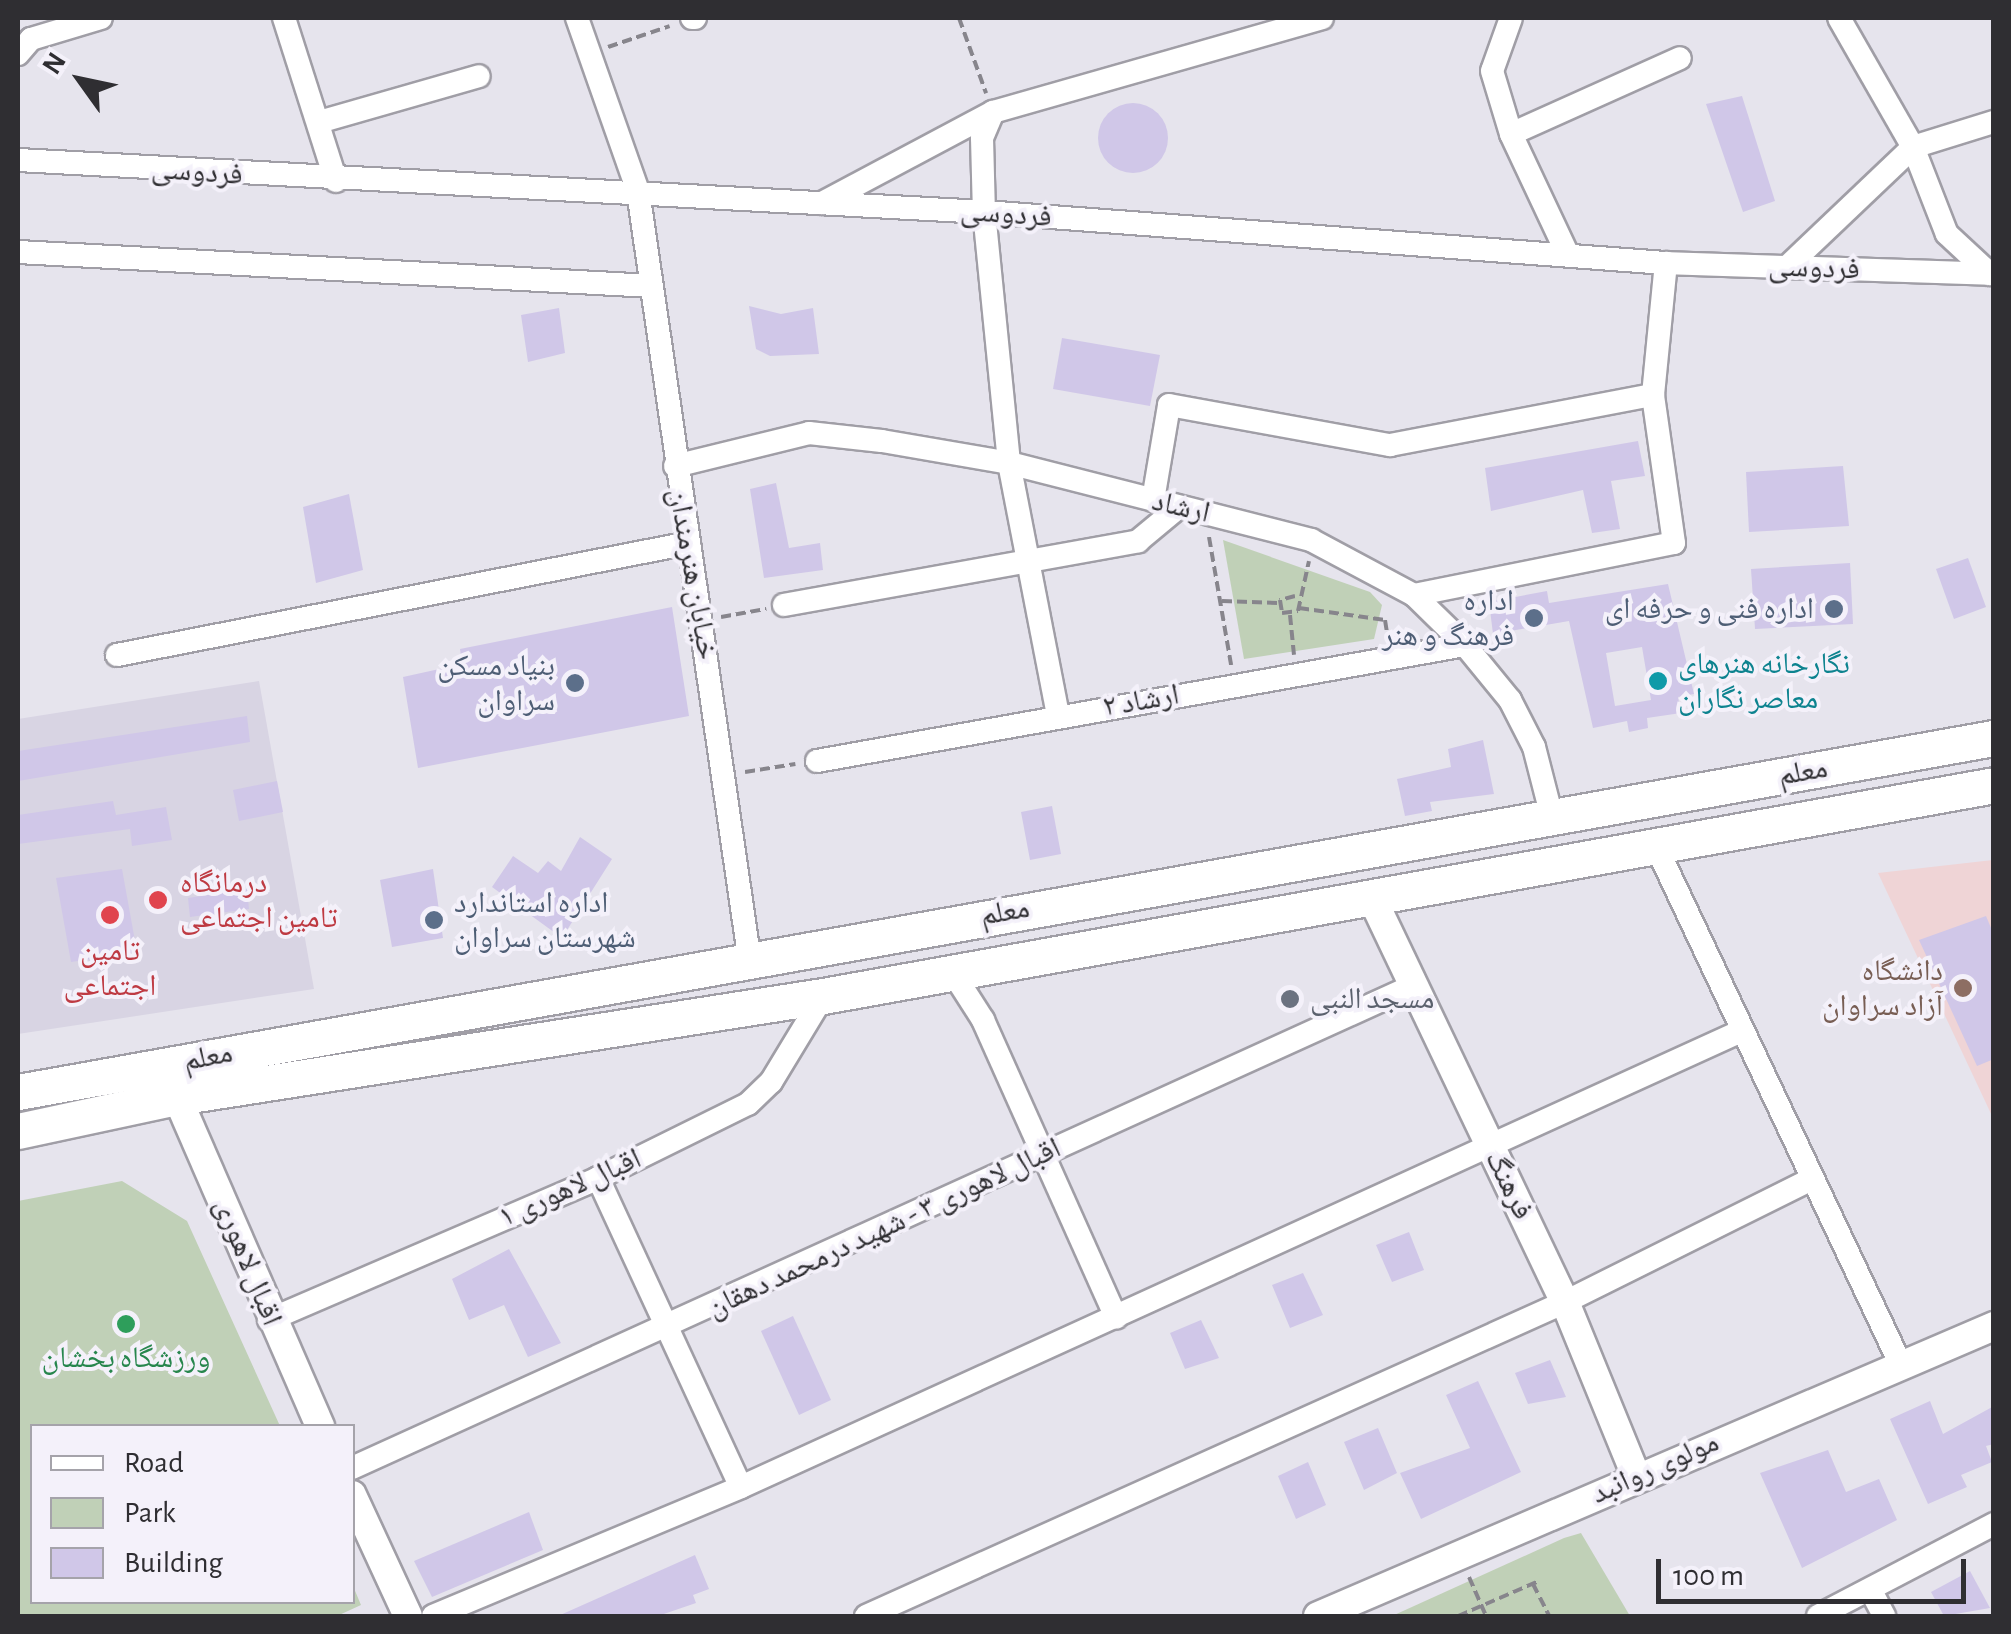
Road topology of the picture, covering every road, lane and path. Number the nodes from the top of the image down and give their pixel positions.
1 (101, 18) edge
2 (284, 18) edge
3 (577, 18) edge
4 (693, 18) edge
5 (959, 18) edge
6 (1322, 18) edge
7 (1511, 18) edge
8 (1839, 18) edge
9 (590, 53) junction
10 (18, 54) edge
11 (1680, 58) dead end
12 (478, 76) dead end
13 (993, 112) junction
14 (319, 122) junction
15 (1994, 122) edge
16 (1511, 134) junction
17 (1913, 147) junction
18 (18, 160) edge
19 (336, 182) junction
20 (638, 191) junction
21 (822, 203) junction
22 (984, 212) junction
23 (18, 252) edge
24 (1568, 256) junction
25 (1666, 263) junction
26 (1788, 267) junction
27 (1991, 274) edge
28 (650, 286) junction
29 (1654, 394) junction
30 (1009, 463) junction
31 (675, 466) junction
32 (1153, 500) junction
33 (1180, 507) junction
34 (1204, 512) junction
35 (1316, 542) junction
36 (689, 544) junction
37 (1027, 563) junction
38 (1414, 595) junction
39 (1295, 596) junction
40 (1222, 601) junction
41 (1278, 603) junction
42 (784, 605) joint
43 (1299, 608) junction
44 (1290, 616) junction
45 (702, 621) junction
46 (1465, 645) junction
47 (118, 655) dead end
48 (1390, 658) junction
49 (1298, 674) junction
50 (1234, 685) junction
51 (1058, 716) junction
52 (1994, 738) edge
53 (817, 761) joint
54 (726, 775) junction
55 (1994, 785) edge
56 (1552, 817) junction
57 (1654, 842) junction
58 (1365, 850) junction
59 (1372, 898) junction
60 (749, 956) junction
61 (953, 974) junction
62 (1415, 985) junction
63 (823, 996) junction
64 (1739, 1032) junction
65 (18, 1092) edge
66 (178, 1098) junction
67 (18, 1130) edge
68 (1488, 1142) junction
69 (1042, 1155) junction
70 (598, 1178) junction
71 (1808, 1180) junction
72 (1565, 1302) junction
73 (1116, 1318) junction
74 (269, 1320) junction
75 (1994, 1326) edge
76 (666, 1328) junction
77 (1899, 1361) junction
78 (319, 1424) edge
79 (355, 1467) edge
80 (1636, 1476) junction
81 (741, 1487) junction
82 (355, 1502) edge
83 (1994, 1524) edge
84 (1460, 1554) junction
85 (1539, 1581) dead end
86 (1533, 1584) junction
87 (1872, 1593) junction
88 (1482, 1606) junction
89 (1331, 1614) edge
90 (414, 1616) edge
91 (866, 1616) edge
92 (1458, 1616) edge
93 (1486, 1616) edge
94 (1548, 1616) edge
95 (1818, 1616) edge
96 (1884, 1616) edge

1 - 10 street
2 - 14 street
3 - 9 street, خیابان هنرمندان
4 - 9 path
5 - 13 path
6 - 13 street
7 - 16 street
8 - 17 street
9 - 20 street, خیابان هنرمندان
11 - 16 street
12 - 14 street
13 - 21 street
13 - 22 street
14 - 19 street
15 - 17 street
16 - 24 street
17 - 26 street
17 - 27 street
18 - 19 street, فردوسی
19 - 20 street, فردوسی
20 - 21 street, فردوسی
20 - 28 street, خیابان هنرمندان
21 - 22 street, فردوسی
22 - 24 street, فردوسی
22 - 30 street
23 - 28 street
24 - 25 street, فردوسی
25 - 26 street, فردوسی
25 - 29 street
26 - 27 street, فردوسی
28 - 31 street, خیابان هنرمندان
29 - 32 street
29 - 38 street
30 - 31 street, ارشاد
30 - 32 street, ارشاد
30 - 37 street
31 - 36 street, خیابان هنرمندان
32 - 33 street, ارشاد
33 - 34 street, ارشاد
33 - 37 street
34 - 35 street, ارشاد
34 - 40 path
35 - 38 street, ارشاد
35 - 39 path
36 - 45 street, خیابان هنرمندان
36 - 47 street
37 - 42 street
37 - 51 street
38 - 46 street, ارشاد
39 - 41 path
39 - 43 path
40 - 41 path
40 - 50 path
41 - 44 path
42 - 45 path
43 - 44 path
43 - 48 path
44 - 49 path
45 - 54 street, خیابان هنرمندان
46 - 48 street, ارشاد ۲
46 - 56 street, ارشاد
48 - 49 street, ارشاد ۲
49 - 50 street, ارشاد ۲
50 - 51 street, ارشاد ۲
51 - 53 street, ارشاد ۲
52 - 56 main road, معلم
53 - 54 path
54 - 60 street, خیابان هنرمندان
55 - 57 main road, معلم
56 - 58 main road, معلم
57 - 59 main road, معلم
57 - 64 street
58 - 59 main road
58 - 60 main road, معلم
59 - 61 main road, معلم
59 - 62 street, فرهنگ
60 - 65 main road, معلم
61 - 63 main road, معلم
61 - 69 street
62 - 68 street, فرهنگ
62 - 69 street, اقبال لاهوری ۳ - شهید درمحمد دهقان
63 - 66 main road, معلم
63 - 70 street, اقبال لاهوری ۱
64 - 68 street
64 - 71 street
66 - 67 main road, معلم
66 - 74 street, اقبال لاهوری
68 - 72 street, فرهنگ
68 - 73 street
69 - 73 street
69 - 76 street, اقبال لاهوری ۳ - شهید درمحمد دهقان
70 - 74 street, اقبال لاهوری ۱
70 - 76 street
71 - 72 street
71 - 77 street
72 - 80 street, فرهنگ
72 - 91 street
73 - 81 street
74 - 78 street, اقبال لاهوری
75 - 77 street, مولوی روانبد
76 - 79 street, اقبال لاهوری ۳ - شهید درمحمد دهقان
76 - 81 street
77 - 80 street, مولوی روانبد
80 - 84 street, مولوی روانبد
81 - 90 street
82 - 90 street
83 - 87 street
84 - 88 path
84 - 89 street, مولوی روانبد
85 - 86 path
86 - 88 path
86 - 94 path
87 - 95 street
87 - 96 street
88 - 92 path
88 - 93 path

